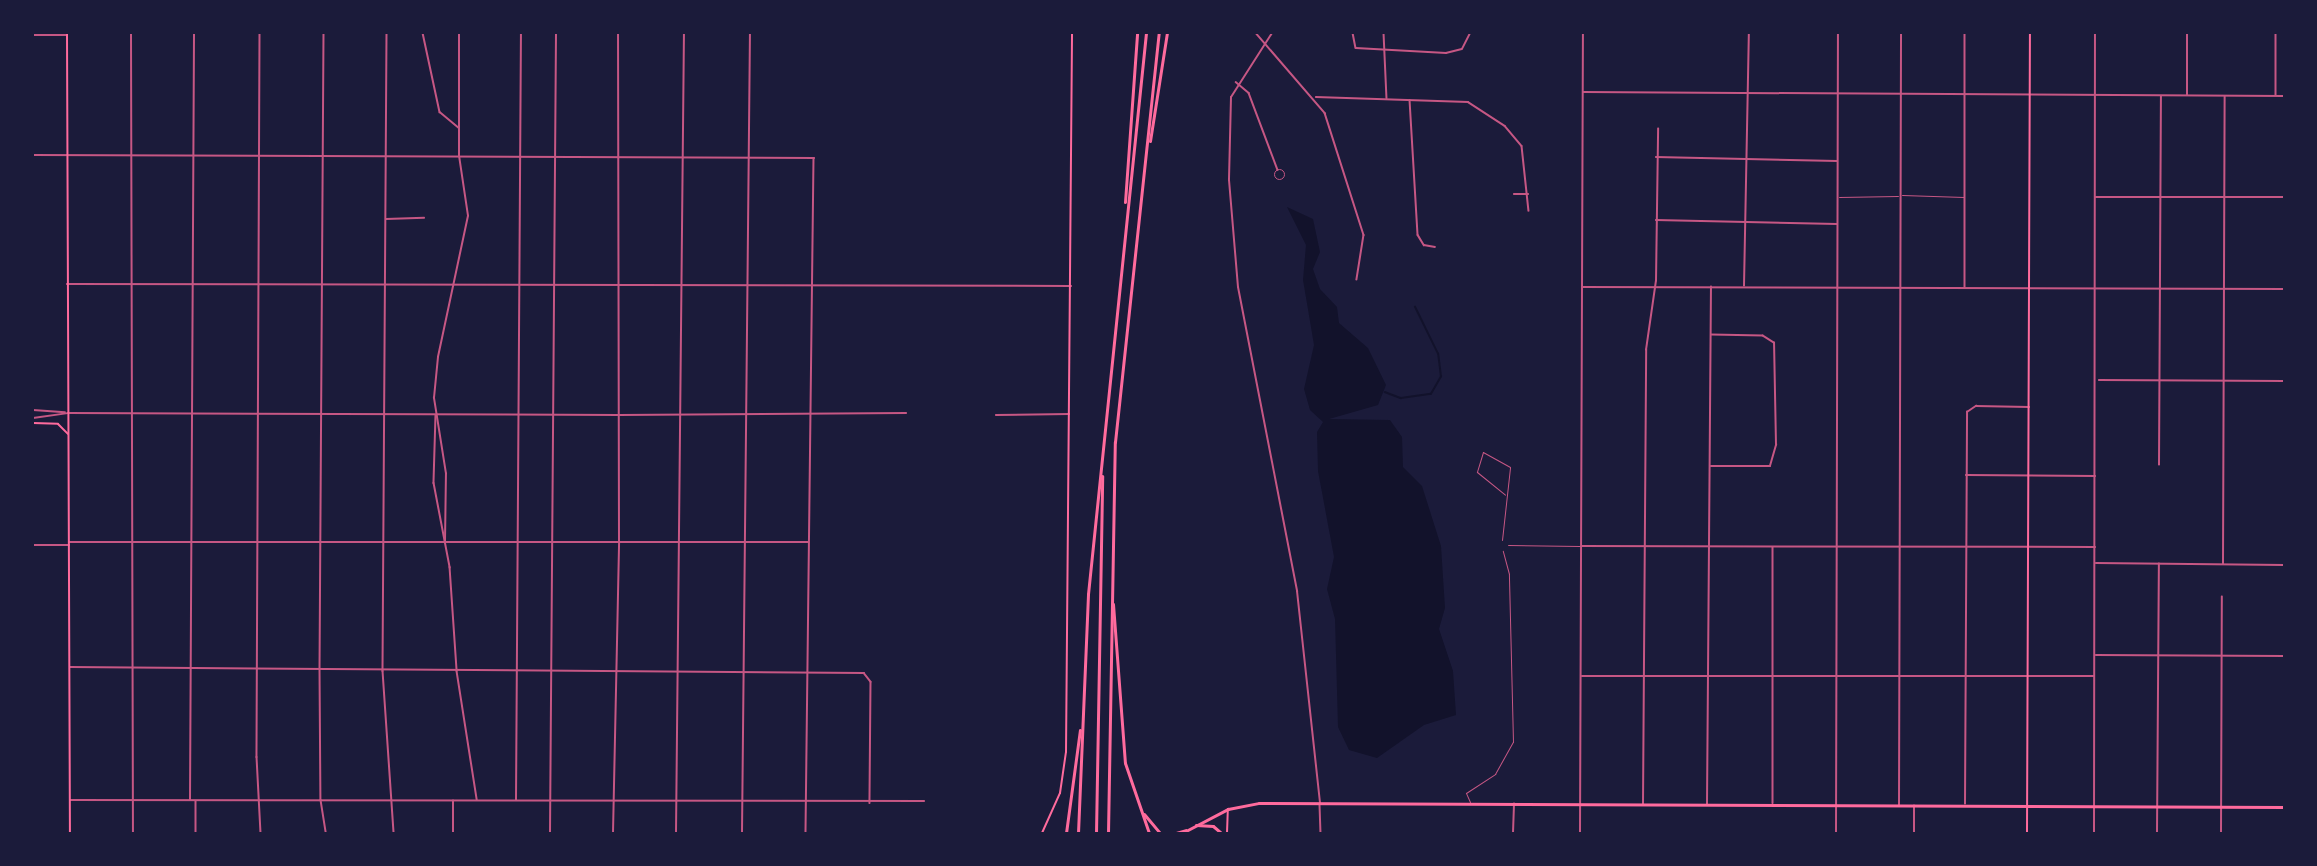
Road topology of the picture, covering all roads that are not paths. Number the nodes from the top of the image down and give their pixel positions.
1 (131, 33) edge
2 (194, 33) edge
3 (260, 33) edge
4 (324, 33) edge
5 (387, 33) edge
6 (423, 33) edge
7 (459, 33) edge
8 (521, 33) edge
9 (556, 33) edge
10 (618, 33) edge
11 (684, 33) edge
12 (750, 33) edge
13 (1072, 33) edge
14 (1137, 33) edge
15 (1146, 33) edge
16 (1159, 33) edge
17 (1167, 33) edge
18 (1256, 33) edge
19 (1272, 33) edge
20 (1353, 33) edge
21 (1384, 33) edge
22 (1470, 33) edge
23 (1583, 33) edge
24 (1749, 33) edge
25 (1832, 33) edge
26 (1838, 33) edge
27 (1901, 33) edge
28 (1965, 33) edge
29 (2030, 33) edge
30 (2095, 33) edge
31 (2187, 33) edge
32 (2252, 33) edge
33 (2276, 33) edge
34 (2284, 33) edge
35 (67, 34) edge
36 (33, 35) edge
37 (1266, 43) junction
38 (1384, 48) junction
39 (1236, 82) junction
40 (1583, 92) junction
41 (1748, 94) junction
42 (1838, 96) junction
43 (1901, 96) junction
44 (1966, 96) junction
45 (2030, 96) junction
46 (2096, 96) junction
47 (2161, 96) junction
48 (2187, 96) junction
49 (2225, 96) junction
50 (2276, 96) junction
51 (2284, 96) edge
52 (1316, 98) junction
53 (1387, 99) junction
54 (1410, 99) junction
55 (459, 128) junction
56 (1658, 129) dead end
57 (33, 154) edge
58 (67, 154) junction
59 (1147, 154) junction
60 (132, 155) junction
61 (194, 155) junction
62 (260, 155) junction
63 (324, 155) junction
64 (387, 156) junction
65 (459, 156) junction
66 (522, 156) junction
67 (557, 156) junction
68 (620, 156) junction
69 (685, 156) junction
70 (751, 156) junction
71 (1656, 157) junction
72 (1746, 159) junction
73 (1838, 161) junction
74 (1278, 170) dead end
75 (1514, 194) dead end
76 (1529, 194) junction
77 (1902, 195) junction
78 (1839, 196) junction
79 (1966, 196) junction
80 (2096, 197) junction
81 (2161, 197) junction
82 (2225, 197) junction
83 (2284, 197) edge
84 (1529, 211) dead end
85 (424, 218) dead end
86 (386, 219) junction
87 (1656, 220) junction
88 (1745, 222) junction
89 (1838, 224) junction
90 (1435, 247) dead end
91 (1121, 256) junction
92 (1357, 279) dead end
93 (67, 284) junction
94 (131, 284) junction
95 (192, 284) junction
96 (259, 285) junction
97 (324, 285) junction
98 (386, 285) junction
99 (455, 285) junction
100 (556, 285) junction
101 (619, 285) junction
102 (686, 285) junction
103 (751, 285) junction
104 (816, 285) junction
105 (522, 286) junction
106 (1071, 286) junction
107 (1655, 286) junction
108 (1711, 286) junction
109 (1744, 286) junction
110 (1838, 286) junction
111 (1902, 286) junction
112 (1582, 287) junction
113 (1965, 287) junction
114 (2029, 287) junction
115 (2096, 288) junction
116 (2160, 288) junction
117 (2225, 289) junction
118 (2284, 289) edge
119 (1711, 335) junction
120 (2097, 380) junction
121 (2160, 380) junction
122 (2224, 381) junction
123 (2284, 381) edge
124 (2030, 407) junction
125 (33, 410) edge
126 (68, 413) junction
127 (131, 413) junction
128 (193, 413) junction
129 (258, 413) junction
130 (323, 413) junction
131 (385, 413) junction
132 (906, 413) dead end
133 (436, 414) junction
134 (521, 414) junction
135 (1070, 414) junction
136 (556, 415) junction
137 (619, 415) junction
138 (681, 415) junction
139 (746, 415) junction
140 (812, 415) junction
141 (996, 415) dead end
142 (33, 418) edge
143 (33, 423) edge
144 (68, 434) junction
145 (1103, 442) junction
146 (2159, 465) dead end
147 (1711, 466) junction
148 (1966, 475) junction
149 (2030, 476) junction
150 (2096, 476) junction
151 (1505, 495) junction
152 (1502, 540) dead end
153 (131, 542) junction
154 (192, 542) junction
155 (257, 542) junction
156 (322, 542) junction
157 (385, 542) junction
158 (445, 542) junction
159 (519, 542) junction
160 (554, 542) junction
161 (619, 542) junction
162 (682, 542) junction
163 (745, 542) junction
164 (809, 542) junction
165 (69, 544) junction
166 (33, 545) edge
167 (1508, 545) dead end
168 (1582, 546) junction
169 (1644, 546) junction
170 (1709, 546) junction
171 (1773, 546) junction
172 (1901, 546) junction
173 (1965, 546) junction
174 (2030, 546) junction
175 (1837, 547) junction
176 (2096, 547) junction
177 (1503, 551) dead end
178 (2096, 563) junction
179 (2158, 564) junction
180 (2223, 564) junction
181 (2284, 565) edge
182 (1111, 582) junction
183 (2222, 597) dead end
184 (2095, 655) junction
185 (2158, 656) junction
186 (2222, 656) junction
187 (2284, 656) edge
188 (69, 667) junction
189 (132, 667) junction
190 (191, 668) junction
191 (257, 668) junction
192 (320, 669) junction
193 (458, 670) junction
194 (517, 670) junction
195 (552, 670) junction
196 (383, 671) junction
197 (615, 671) junction
198 (679, 671) junction
199 (744, 672) junction
200 (809, 672) junction
201 (1708, 675) junction
202 (1773, 675) junction
203 (1581, 676) junction
204 (1644, 676) junction
205 (1836, 676) junction
206 (1901, 676) junction
207 (1965, 676) junction
208 (2029, 676) junction
209 (2094, 676) junction
210 (1082, 705) junction
211 (132, 799) junction
212 (70, 800) junction
213 (190, 800) junction
214 (195, 800) junction
215 (260, 800) junction
216 (321, 800) junction
217 (392, 800) junction
218 (453, 800) junction
219 (477, 800) junction
220 (516, 801) junction
221 (551, 801) junction
222 (613, 801) junction
223 (924, 801) dead end
224 (677, 802) junction
225 (743, 802) junction
226 (807, 802) junction
227 (870, 803) junction
228 (1320, 804) junction
229 (1470, 804) junction
230 (1514, 804) junction
231 (1580, 804) junction
232 (1643, 805) junction
233 (1707, 805) junction
234 (1773, 805) junction
235 (1837, 805) junction
236 (1139, 806) junction
237 (1899, 806) junction
238 (1914, 806) junction
239 (1965, 806) junction
240 (2027, 806) junction
241 (2094, 806) junction
242 (2157, 806) junction
243 (2221, 806) junction
244 (2284, 807) edge
245 (1228, 809) junction
246 (1194, 825) junction
247 (1184, 832) edge
248 (70, 833) edge
249 (132, 833) edge
250 (196, 833) edge
251 (261, 833) edge
252 (326, 833) edge
253 (394, 833) edge
254 (453, 833) edge
255 (550, 833) edge
256 (613, 833) edge
257 (676, 833) edge
258 (742, 833) edge
259 (806, 833) edge
260 (1042, 833) edge
261 (1066, 833) edge
262 (1078, 833) edge
263 (1096, 833) edge
264 (1108, 833) edge
265 (1149, 833) edge
266 (1160, 833) edge
267 (1176, 833) edge
268 (1221, 833) edge
269 (1227, 833) edge
270 (1321, 833) edge
271 (1513, 833) edge
272 (1580, 833) edge
273 (1836, 833) edge
274 (1914, 833) edge
275 (2027, 833) edge
276 (2094, 833) edge
277 (2157, 833) edge
278 (2221, 833) edge

1 - 60 street
2 - 61 street
3 - 62 street
4 - 63 street
5 - 64 street
6 - 55 street
7 - 55 street
8 - 66 street
9 - 67 street
10 - 68 street
11 - 69 street
12 - 70 street
13 - 106 main road
14 - 91 main road
15 - 91 main road
16 - 59 main road
17 - 59 main road
18 - 37 street
19 - 37 street
20 - 38 street
21 - 38 street
22 - 38 street
23 - 40 street
24 - 41 street
25 - 26 street
26 - 42 street
27 - 43 street
28 - 44 street
29 - 45 main road
30 - 46 street
31 - 48 street
32 - 33 street
33 - 34 street
33 - 50 street
35 - 36 street
35 - 58 main road
37 - 39 street
37 - 52 street
38 - 53 street
39 - 74 street
39 - 228 street
40 - 41 street
40 - 112 street
41 - 42 street
41 - 72 street
42 - 43 street
42 - 73 street
43 - 44 street
43 - 77 street
44 - 45 street
44 - 79 street
45 - 46 street
45 - 114 main road
46 - 47 street
46 - 80 street
47 - 48 street
47 - 81 street
48 - 49 street
49 - 50 street
49 - 82 street
50 - 51 street
52 - 53 street
52 - 92 street
53 - 54 street
54 - 76 street
54 - 90 street
55 - 65 street
56 - 71 street
57 - 58 street
58 - 60 street
58 - 93 main road
59 - 182 main road
60 - 61 street
60 - 94 street
61 - 62 street
61 - 95 street
62 - 63 street
62 - 96 street
63 - 64 street
63 - 97 street
64 - 65 street
64 - 86 street
65 - 66 street
65 - 99 street
66 - 67 street
66 - 105 street
67 - 68 street
67 - 100 street
68 - 69 street
68 - 101 street
69 - 70 street
69 - 102 street
70 - 103 street
70 - 104 street
71 - 72 street
71 - 87 street
72 - 73 street
72 - 88 street
73 - 78 street
75 - 76 street
76 - 84 street
77 - 78 lane
77 - 79 lane
77 - 111 street
78 - 89 street
79 - 113 street
80 - 81 street
80 - 115 street
81 - 82 street
81 - 116 street
82 - 83 street
82 - 117 street
85 - 86 street
86 - 98 street
87 - 88 street
87 - 107 street
88 - 89 street
88 - 109 street
89 - 110 street
91 - 145 main road
93 - 94 street
93 - 126 main road
94 - 95 street
94 - 127 street
95 - 96 street
95 - 128 street
96 - 97 street
96 - 129 street
97 - 98 street
97 - 130 street
98 - 99 street
98 - 131 street
99 - 105 street
99 - 133 street
100 - 101 street
100 - 105 street
100 - 136 street
101 - 102 street
101 - 137 street
102 - 103 street
102 - 138 street
103 - 104 street
103 - 139 street
104 - 106 street
104 - 140 street
105 - 134 street
106 - 135 main road
107 - 108 street
107 - 112 street
107 - 169 street
108 - 109 street
108 - 119 street
109 - 110 street
110 - 111 street
110 - 175 street
111 - 113 street
111 - 172 street
112 - 168 street
113 - 114 street
114 - 115 street
114 - 124 main road
115 - 116 street
115 - 120 street
116 - 117 street
116 - 121 street
117 - 118 street
117 - 122 street
119 - 147 street
119 - 147 street
120 - 121 street
120 - 150 street
121 - 122 street
121 - 146 street
122 - 123 street
122 - 180 street
124 - 148 street
124 - 149 main road
125 - 126 street
126 - 127 street
126 - 142 street
126 - 144 main road
127 - 128 street
127 - 153 street
128 - 129 street
128 - 154 street
129 - 130 street
129 - 155 street
130 - 131 street
130 - 156 street
131 - 133 street
131 - 157 street
132 - 140 street
133 - 134 street
133 - 158 street
133 - 158 street
134 - 136 street
134 - 159 street
135 - 141 street
135 - 260 main road
136 - 137 street
136 - 160 street
137 - 138 street
137 - 161 street
138 - 139 street
138 - 162 street
139 - 140 street
139 - 163 street
140 - 164 street
143 - 144 main road
144 - 165 main road
145 - 210 main road
145 - 263 main road
147 - 170 street
148 - 149 street
148 - 173 street
149 - 150 street
149 - 174 main road
150 - 176 street
151 - 151 lane
151 - 152 lane
153 - 154 street
153 - 165 street
153 - 189 street
154 - 155 street
154 - 190 street
155 - 156 street
155 - 191 street
156 - 157 street
156 - 192 street
157 - 158 street
157 - 196 street
158 - 159 street
158 - 193 street
159 - 160 street
159 - 194 street
160 - 161 street
160 - 195 street
161 - 162 street
161 - 197 street
162 - 163 street
162 - 198 street
163 - 164 street
163 - 199 street
164 - 200 street
165 - 166 street
165 - 188 main road
167 - 168 lane
168 - 169 street
168 - 203 street
169 - 170 street
169 - 204 street
170 - 171 street
170 - 201 street
171 - 175 street
171 - 202 street
172 - 173 street
172 - 175 street
172 - 206 street
173 - 174 street
173 - 207 street
174 - 176 street
174 - 208 main road
175 - 205 street
176 - 178 street
177 - 229 lane
178 - 179 street
178 - 184 street
179 - 180 street
179 - 185 street
180 - 181 street
182 - 236 main road
182 - 264 main road
183 - 186 street
184 - 185 street
184 - 209 street
185 - 186 street
185 - 242 street
186 - 187 street
186 - 243 street
188 - 189 street
188 - 212 main road
189 - 190 street
189 - 211 street
190 - 191 street
190 - 213 street
191 - 192 street
191 - 215 street
192 - 196 street
192 - 216 street
193 - 194 street
193 - 196 street
193 - 219 street
194 - 195 street
194 - 220 street
195 - 197 street
195 - 221 street
196 - 217 street
197 - 198 street
197 - 222 street
198 - 199 street
198 - 224 street
199 - 200 street
199 - 225 street
200 - 226 street
200 - 227 street
201 - 202 street
201 - 204 street
201 - 233 street
202 - 205 street
202 - 234 street
203 - 204 street
203 - 231 street
204 - 232 street
205 - 206 street
205 - 235 street
206 - 207 street
206 - 237 street
207 - 208 street
207 - 239 street
208 - 209 street
208 - 240 main road
209 - 241 street
210 - 261 main road
210 - 262 main road
211 - 212 street
211 - 213 street
211 - 249 street
212 - 248 main road
213 - 214 street
214 - 215 street
214 - 250 street
215 - 216 street
215 - 251 street
216 - 217 street
216 - 252 street
217 - 218 street
217 - 253 street
218 - 219 street
218 - 254 street
219 - 220 street
220 - 221 street
221 - 222 street
221 - 255 street
222 - 224 street
222 - 256 street
223 - 227 street
224 - 225 street
224 - 257 street
225 - 226 street
225 - 258 street
226 - 227 street
226 - 259 street
228 - 229 main road
228 - 245 main road
228 - 270 street
229 - 230 main road
230 - 231 main road
230 - 271 street
231 - 232 main road
231 - 272 street
232 - 233 main road
233 - 234 main road
234 - 235 main road
235 - 237 main road
235 - 273 street
236 - 265 main road
236 - 266 main road
237 - 238 main road
238 - 239 main road
238 - 274 street
239 - 240 main road
240 - 241 main road
240 - 275 main road
241 - 242 main road
241 - 276 street
242 - 243 main road
242 - 277 street
243 - 244 main road
243 - 278 street
245 - 246 main road
245 - 269 main road
246 - 247 main road
246 - 268 main road
247 - 267 main road

